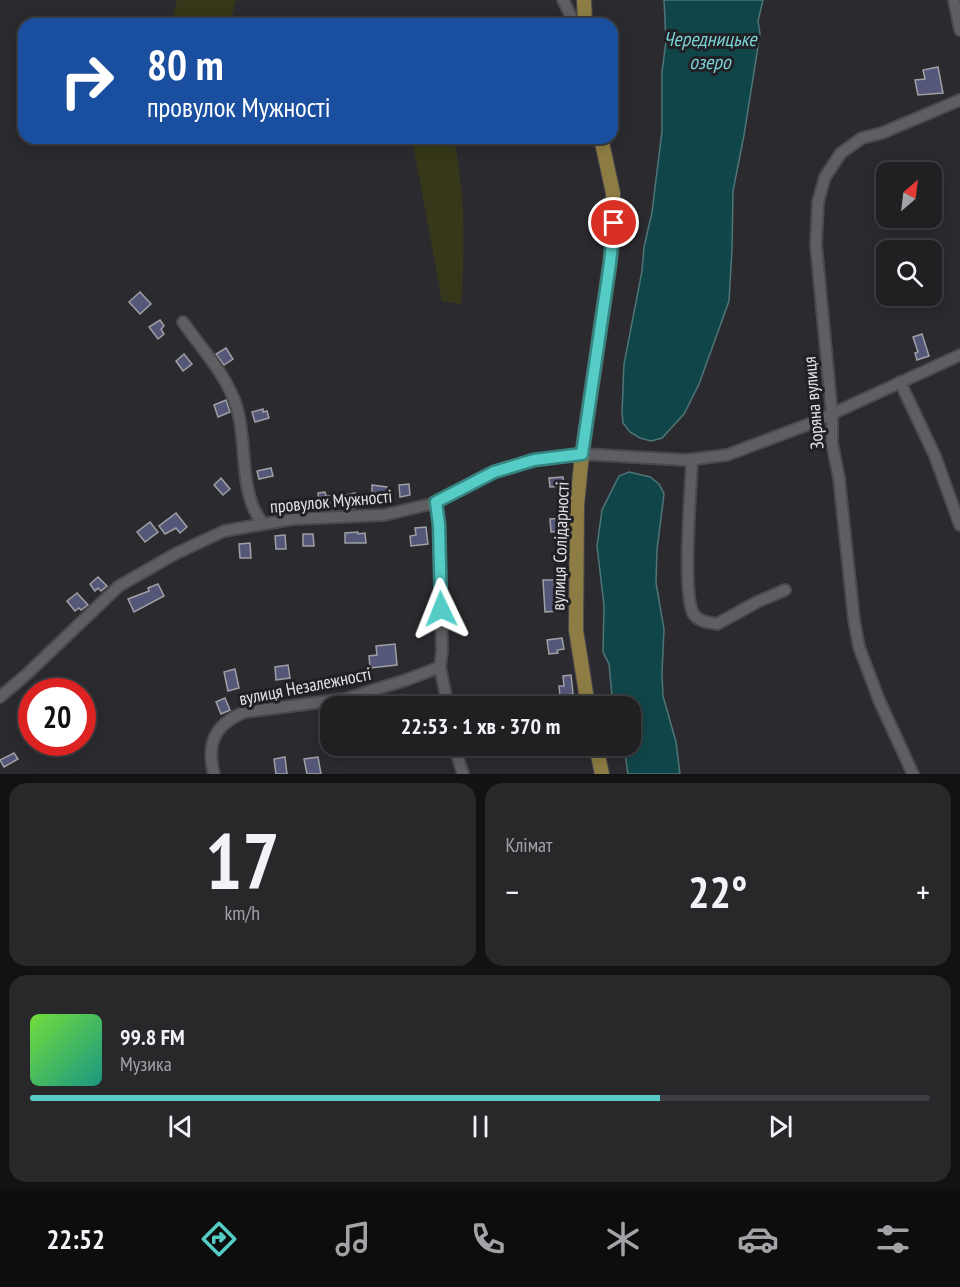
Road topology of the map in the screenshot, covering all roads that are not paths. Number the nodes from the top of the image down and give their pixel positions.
1 (563, 0) edge
2 (584, 0) edge
3 (954, 0) edge
4 (572, 18) edge
5 (585, 18) edge
6 (960, 30) edge
7 (960, 100) edge
8 (603, 144) edge
9 (183, 322) dead end
10 (960, 355) edge
11 (900, 382) junction
12 (832, 414) junction
13 (582, 454) junction
14 (692, 459) junction
15 (436, 502) junction
16 (263, 524) junction
17 (960, 525) edge
18 (785, 590) dead end
19 (440, 667) junction
20 (446, 696) edge
21 (586, 696) edge
22 (0, 697) edge
23 (457, 756) edge
24 (598, 756) edge
25 (214, 774) edge
26 (463, 774) edge
27 (602, 774) edge
28 (914, 774) edge

1 - 4 street
2 - 5 main road
3 - 6 street
7 - 12 street, Зоряна вулиця
8 - 13 main road, вулиця Солідарності
9 - 16 street
10 - 11 street, провулок Мужності
11 - 12 street, провулок Мужності
11 - 17 street
12 - 14 street, провулок Мужності
12 - 28 street, Зоряна вулиця
13 - 14 street, провулок Мужності
13 - 15 street, провулок Мужності
13 - 21 main road, вулиця Солідарності
14 - 18 street
15 - 16 street, провулок Мужності
15 - 19 street
16 - 22 street, провулок Мужності
19 - 20 street
19 - 25 street, вулиця Незалежності
23 - 26 street
24 - 27 main road

